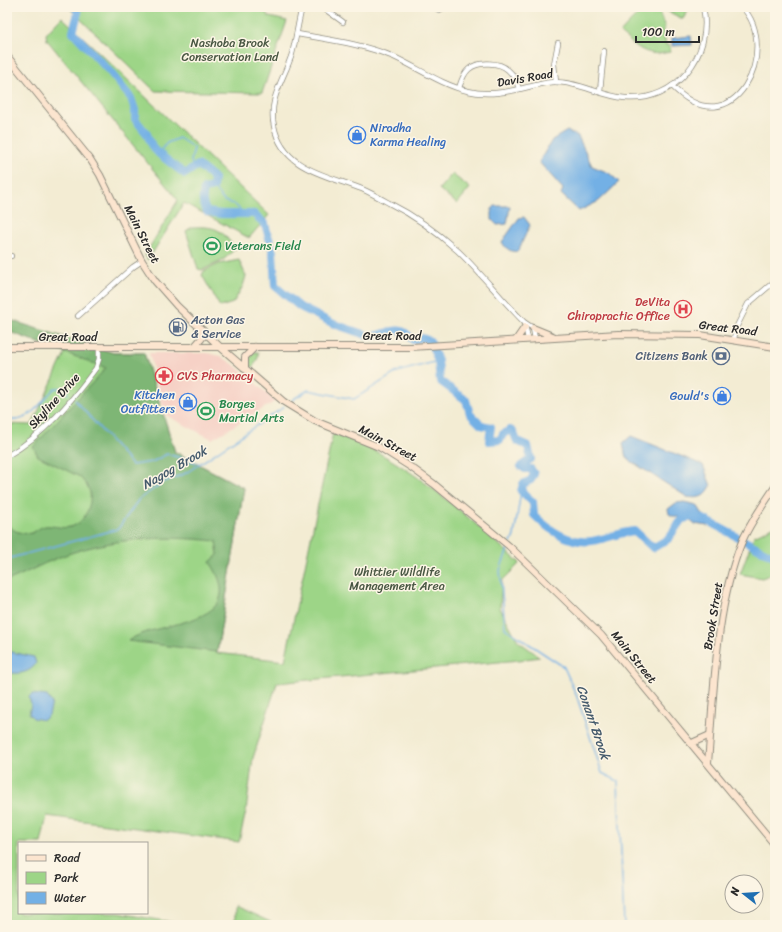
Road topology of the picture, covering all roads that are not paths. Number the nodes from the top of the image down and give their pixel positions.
1 (302, 7) edge
2 (322, 7) edge
3 (434, 7) edge
4 (445, 7) edge
5 (703, 7) edge
6 (742, 7) edge
7 (756, 18) dead end
8 (343, 22) dead end
9 (297, 34) junction
10 (558, 43) dead end
11 (604, 51) dead end
12 (7, 56) edge
13 (556, 82) junction
14 (672, 86) junction
15 (459, 88) junction
16 (519, 89) junction
17 (600, 91) junction
18 (737, 102) dead end
19 (142, 262) junction
20 (775, 281) edge
21 (78, 316) dead end
22 (524, 324) junction
23 (533, 328) junction
24 (202, 330) junction
25 (556, 337) junction
26 (531, 339) junction
27 (516, 340) junction
28 (734, 340) junction
29 (195, 346) junction
30 (219, 346) junction
31 (775, 346) edge
32 (7, 347) edge
33 (99, 347) junction
34 (256, 347) junction
35 (245, 368) junction
36 (7, 456) edge
37 (775, 487) edge
38 (710, 735) junction
39 (692, 743) junction
40 (708, 763) junction
41 (775, 845) edge

1 - 9 street
2 - 8 street
3 - 4 street
5 - 14 street, Davis Road
6 - 7 street
9 - 15 street, Davis Road
9 - 22 street
10 - 13 street
11 - 17 street
12 - 19 main road, Main Street
13 - 16 street, Davis Road
13 - 17 street, Davis Road
14 - 17 street, Davis Road
14 - 18 street
15 - 16 street, Davis Road
15 - 16 street
19 - 21 street
19 - 24 main road, Main Street
20 - 28 street
22 - 23 street
22 - 26 street
22 - 27 main road
23 - 25 main road
23 - 26 street
24 - 29 main road
24 - 30 main road, Main Street
25 - 26 main road, Great Road
25 - 28 main road, Great Road
26 - 27 main road, Great Road
27 - 34 main road, Great Road
28 - 31 main road, Great Road
29 - 30 main road, Great Road
29 - 33 main road, Great Road
30 - 34 main road, Great Road
30 - 35 main road, Main Street
32 - 33 main road, Great Road
33 - 36 street, Skyline Drive
34 - 35 main road
35 - 39 main road, Main Street
37 - 38 main road, Brook Street
38 - 39 main road
38 - 40 main road, Brook Street
39 - 40 main road, Main Street
40 - 41 main road, Main Street

